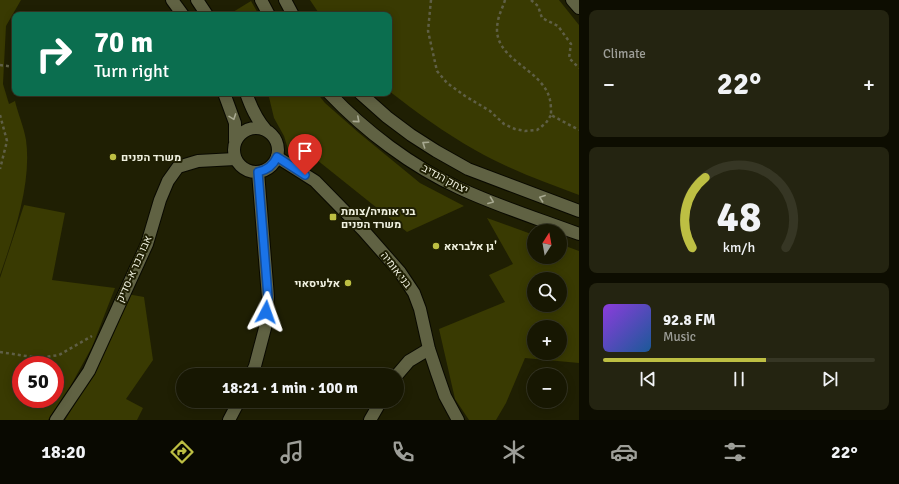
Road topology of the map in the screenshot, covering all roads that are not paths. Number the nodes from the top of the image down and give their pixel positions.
1 (172, 0) edge
2 (197, 0) edge
3 (261, 0) edge
4 (285, 0) edge
5 (572, 0) edge
6 (579, 8) edge
7 (181, 12) edge
8 (205, 12) edge
9 (267, 12) edge
10 (291, 12) edge
11 (225, 96) edge
12 (247, 96) edge
13 (332, 96) edge
14 (363, 96) edge
15 (266, 130) junction
16 (235, 141) junction
17 (277, 157) junction
18 (235, 159) junction
19 (258, 172) junction
20 (579, 211) edge
21 (579, 234) edge
22 (429, 349) junction
23 (253, 368) edge
24 (403, 368) edge
25 (235, 408) edge
26 (377, 408) edge
27 (56, 420) edge
28 (229, 420) edge
29 (370, 420) edge
30 (458, 420) edge

1 - 7 main road
2 - 8 main road
3 - 9 main road
4 - 10 main road
5 - 6 main road
11 -> 16 main road
12 - 15 main road
13 -> 21 main road, יצחק הנדיב
20 -> 14 main road, יצחק הנדיב
15 - 16 main road
15 - 17 main road
16 - 18 main road
17 - 19 main road
17 - 22 main road, בני אומיה
18 - 19 main road
18 - 27 main road, אבו בכר א-סדיק
19 - 23 main road
22 - 24 main road
22 - 30 main road, בני אומיה
25 - 28 main road
26 - 29 main road

